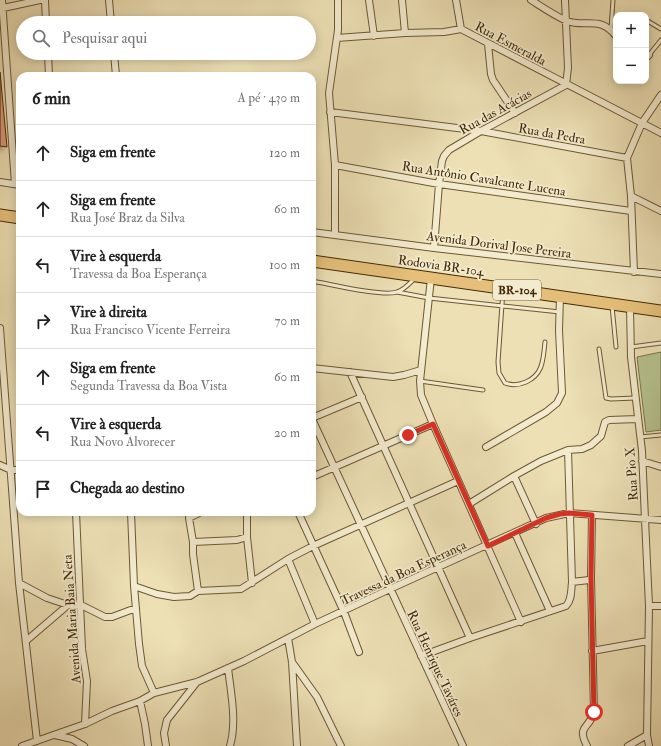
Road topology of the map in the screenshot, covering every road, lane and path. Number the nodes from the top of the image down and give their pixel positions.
1 (2, 0) edge
2 (40, 0) edge
3 (45, 0) edge
4 (109, 0) edge
5 (338, 0) edge
6 (369, 0) edge
7 (402, 0) edge
8 (456, 0) edge
9 (531, 0) edge
10 (565, 0) edge
11 (613, 0) edge
12 (2, 8) junction
13 (46, 16) edge
14 (110, 16) edge
15 (566, 21) junction
16 (649, 22) edge
17 (460, 29) junction
18 (611, 29) junction
19 (661, 29) edge
20 (613, 32) edge
21 (405, 33) junction
22 (374, 36) junction
23 (337, 38) junction
24 (661, 40) edge
25 (488, 44) junction
26 (649, 54) edge
27 (48, 60) edge
28 (115, 60) edge
29 (49, 72) edge
30 (116, 72) edge
31 (566, 85) junction
32 (661, 95) edge
33 (330, 112) junction
34 (515, 113) junction
35 (642, 123) junction
36 (481, 131) junction
37 (661, 133) edge
38 (627, 158) junction
39 (16, 162) edge
40 (335, 165) junction
41 (0, 182) edge
42 (16, 184) edge
43 (439, 184) junction
44 (631, 196) junction
45 (631, 211) junction
46 (661, 211) edge
47 (0, 215) edge
48 (16, 217) edge
49 (316, 233) edge
50 (335, 235) junction
51 (434, 248) junction
52 (316, 262) edge
53 (634, 272) junction
54 (661, 274) edge
55 (417, 276) junction
56 (431, 278) junction
57 (316, 282) edge
58 (503, 288) junction
59 (397, 292) junction
60 (560, 296) junction
61 (429, 298) junction
62 (612, 304) junction
63 (502, 306) junction
64 (630, 307) junction
65 (661, 311) edge
66 (560, 312) junction
67 (0, 328) edge
68 (545, 342) dead end
69 (661, 343) edge
70 (616, 347) dead end
71 (631, 347) junction
72 (600, 349) dead end
73 (2, 368) edge
74 (316, 368) edge
75 (421, 370) junction
76 (350, 372) junction
77 (420, 381) junction
78 (483, 390) dead end
79 (362, 397) junction
80 (636, 398) junction
81 (316, 416) edge
82 (638, 419) junction
83 (433, 424) junction
84 (316, 427) edge
85 (661, 436) edge
86 (640, 438) junction
87 (384, 445) junction
88 (486, 447) dead end
89 (568, 450) junction
90 (642, 461) junction
91 (0, 465) edge
92 (661, 467) edge
93 (335, 468) junction
94 (11, 470) junction
95 (16, 470) edge
96 (316, 475) edge
97 (514, 476) junction
98 (458, 481) junction
99 (409, 503) junction
100 (469, 504) junction
101 (569, 513) junction
102 (592, 515) junction
103 (76, 516) edge
104 (131, 516) edge
105 (193, 516) edge
106 (247, 516) edge
107 (300, 516) edge
108 (645, 519) junction
109 (661, 520) edge
110 (361, 524) junction
111 (536, 524) junction
112 (515, 534) junction
113 (247, 537) junction
114 (192, 542) junction
115 (313, 546) junction
116 (488, 546) junction
117 (288, 559) junction
118 (439, 568) junction
119 (591, 578) junction
120 (572, 582) junction
121 (19, 583) junction
122 (252, 583) junction
123 (134, 586) junction
124 (390, 589) junction
125 (198, 591) junction
126 (68, 605) junction
127 (81, 606) junction
128 (649, 606) junction
129 (661, 606) edge
130 (136, 608) junction
131 (550, 611) junction
132 (344, 612) junction
133 (521, 622) junction
134 (315, 624) junction
135 (288, 638) junction
136 (470, 638) junction
137 (648, 640) junction
138 (26, 641) junction
139 (592, 650) junction
140 (359, 652) dead end
141 (421, 656) junction
142 (292, 662) junction
143 (228, 668) junction
144 (197, 682) junction
145 (154, 693) junction
146 (140, 701) junction
147 (85, 724) junction
148 (55, 734) junction
149 (647, 735) junction
150 (37, 741) junction
151 (24, 746) edge
152 (84, 746) edge
153 (148, 746) edge
154 (166, 746) edge
155 (230, 746) edge
156 (297, 746) edge
157 (341, 746) edge
158 (463, 746) edge
159 (587, 746) edge
160 (628, 746) edge
161 (649, 746) edge

1 - 12 street
2 - 12 street
3 - 13 street
4 - 14 street
5 - 23 street
6 - 22 street
7 - 21 street
8 - 17 street
9 - 15 street
10 - 15 street
11 - 18 lane
12 - 39 street
15 - 18 street
15 - 31 street
16 - 19 lane
17 - 21 street, Rua Esmeralda
17 - 25 street, Rua Esmeralda
18 - 20 street
21 - 22 street, Rua Esmeralda
22 - 23 street, Rua Esmeralda
23 - 33 street
24 - 26 lane
25 - 31 street, Rua Esmeralda
25 - 34 street
27 - 29 street
28 - 30 street
31 - 34 street, Rua das Acácias
31 - 35 street, Rua Esmeralda
32 - 35 street
33 - 36 street, Rua da Pedra
33 - 40 street
34 - 36 street, Rua das Acácias
35 - 37 street, Rua Esmeralda
35 - 38 street
36 - 38 street, Rua da Pedra
36 - 43 street, Rua das Acácias
38 - 44 street
40 - 43 street, Rua Antônio Cavalcante Lucena
40 - 50 street
41 - 42 street
43 - 45 street, Rua Antônio Cavalcante Lucena
43 - 51 street, Rua das Acácias
44 - 45 street
44 - 46 street
45 - 53 street
47 - 48 highway
49 - 50 street, Avenida Dorival Jose Pereira
50 - 51 street, Avenida Dorival Jose Pereira
51 - 53 street, Avenida Dorival Jose Pereira
52 - 55 highway, Rodovia BR-104 / BR-104
53 - 54 street, Avenida Dorival Jose Pereira
55 - 56 highway, Rodovia BR-104 / BR-104
55 - 59 lane
56 - 58 highway, Rodovia BR-104 / BR-104
56 - 61 street
57 - 59 lane
58 - 60 highway, Rodovia BR-104 / BR-104
58 - 63 lane
59 - 61 lane
60 - 62 highway, Rodovia BR-104 / BR-104
60 - 66 street
61 - 63 lane
61 - 75 street
62 - 64 highway, Rodovia BR-104 / BR-104
62 - 70 lane
63 - 66 lane
63 - 68 lane
64 - 65 highway, Rodovia BR-104 / BR-104
64 - 71 street, Rua Pio X
66 - 88 street
67 - 73 street
69 - 71 lane
71 - 80 street, Rua Pio X
72 - 80 lane
73 - 94 street
74 - 76 street
75 - 76 street
75 - 77 street
76 - 79 street
77 - 78 lane
77 - 83 street
79 - 81 street
79 - 87 street
80 - 82 street, Rua Pio X
82 - 86 street, Rua Pio X
82 - 89 street
83 - 87 street
83 - 98 street
84 - 93 street, Rua Henrique Taváres
85 - 86 lane
86 - 90 street, Rua Pio X
87 - 93 street
87 - 99 street
89 - 97 street
89 - 101 street
90 - 92 street
90 - 108 street, Rua Pio X
91 - 94 street
93 - 96 street
93 - 110 street, Rua Henrique Taváres
94 - 95 street
94 - 121 street
97 - 100 street
97 - 111 street
98 - 99 street
98 - 100 street
99 - 110 street
99 - 118 street
100 - 116 street
101 - 102 street, Travessa da Boa Esperança
101 - 111 street, Travessa da Boa Esperança
101 - 120 street
102 - 108 street, Travessa da Boa Esperança
102 - 119 street
103 - 127 street, Avenida Maria Baia Neta
104 - 123 street
105 - 114 street
106 - 113 street
107 - 115 street
108 - 109 street, Travessa da Boa Esperança
108 - 128 street, Rua Pio X
110 - 115 street
110 - 124 street, Rua Henrique Taváres
111 - 112 street, Travessa da Boa Esperança
112 - 116 street, Travessa da Boa Esperança
112 - 131 street
113 - 114 street
113 - 122 street
114 - 125 street
115 - 117 street
115 - 132 street
116 - 118 street, Travessa da Boa Esperança
116 - 133 street
117 - 122 street
117 - 134 street
118 - 124 street, Travessa da Boa Esperança
118 - 136 street
119 - 120 street
119 - 139 street
120 - 131 street
121 - 126 street
121 - 138 street
122 - 125 street
123 - 125 street
123 - 130 street
124 - 132 street, Travessa da Boa Esperança
124 - 141 street, Rua Henrique Taváres
126 - 127 street
126 - 138 street
127 - 130 street
127 - 147 street, Avenida Maria Baia Neta
128 - 129 street
128 - 137 street, Rua Pio X
130 - 145 street
131 - 133 street
132 - 134 street, Travessa da Boa Esperança
132 - 140 street
133 - 136 street
134 - 135 street, Travessa da Boa Esperança
135 - 142 street
135 - 143 street, Travessa da Boa Esperança
136 - 141 street
137 - 139 street
137 - 149 street, Rua Pio X
138 - 150 street
139 - 159 street
141 - 158 street, Rua Henrique Taváres
142 - 156 street
142 - 157 street
143 - 144 street, Travessa da Boa Esperança
143 - 155 street
144 - 145 street, Travessa da Boa Esperança
144 - 154 street
145 - 146 street, Travessa da Boa Esperança
146 - 147 street, Travessa da Boa Esperança
146 - 153 street
147 - 148 street, Travessa da Boa Esperança
148 - 150 street, Travessa da Boa Esperança
148 - 152 street
149 - 160 street
149 - 161 street, Rua Pio X
150 - 151 street, Travessa da Boa Esperança

